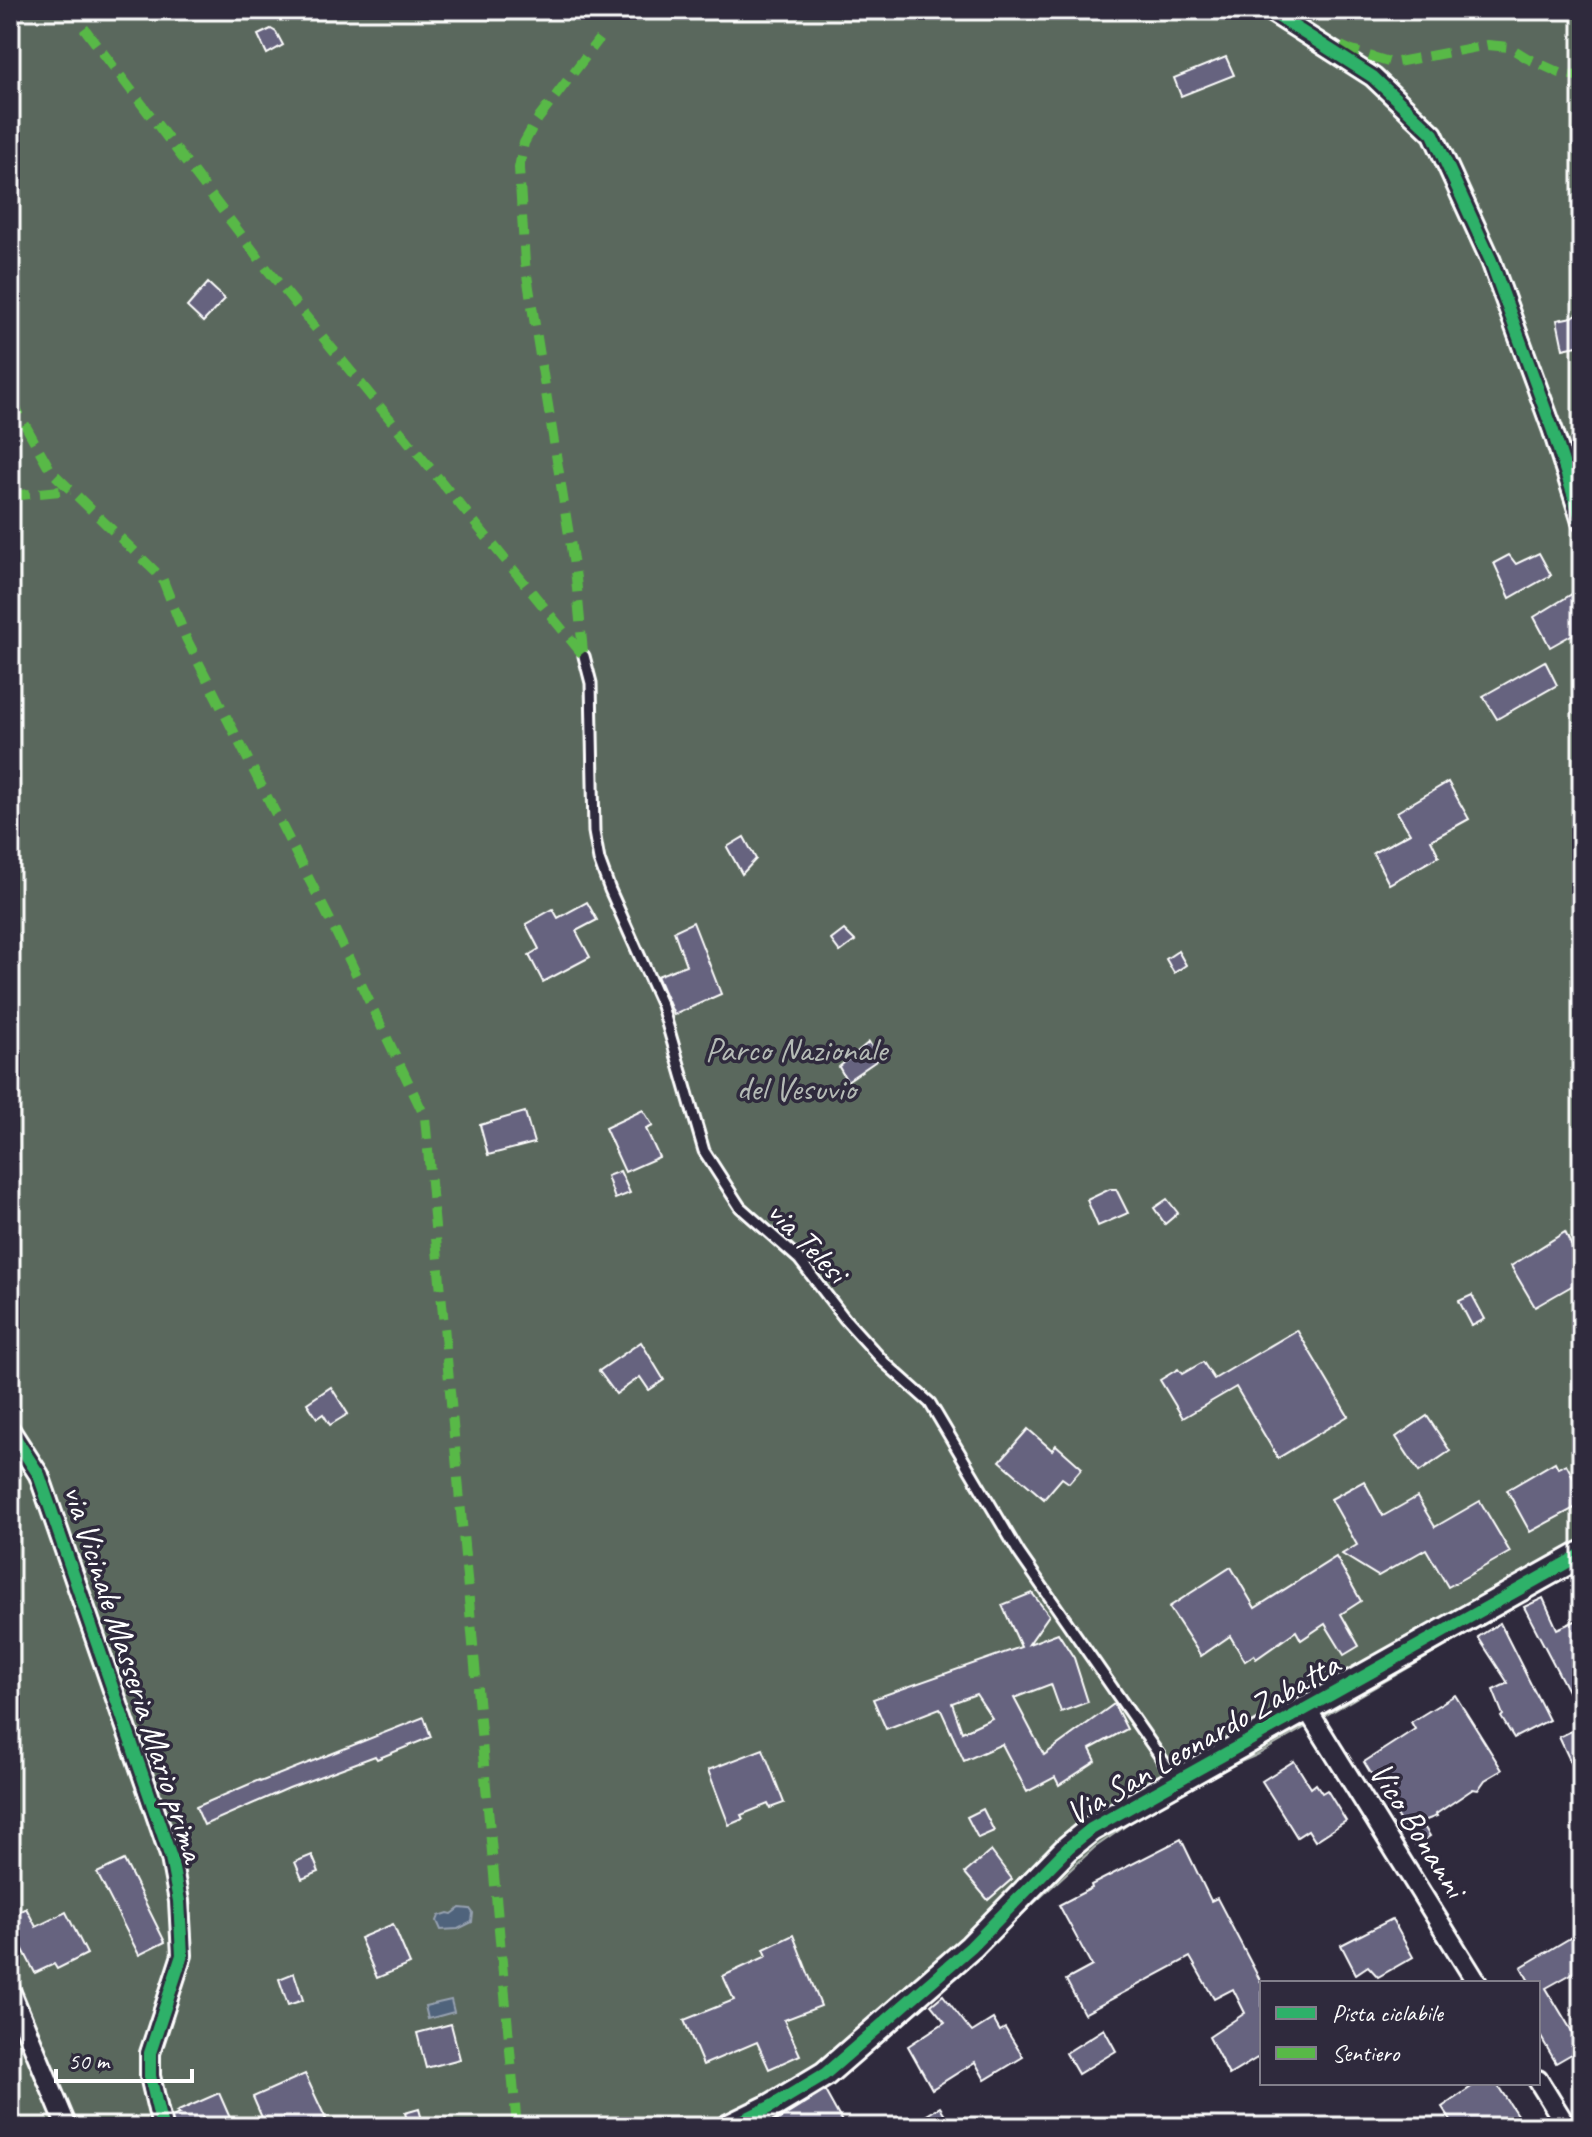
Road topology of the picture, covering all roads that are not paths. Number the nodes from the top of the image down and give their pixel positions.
1 (1268, 10) edge
2 (1582, 522) edge
3 (584, 656) dead end
4 (10, 1430) edge
5 (1582, 1554) edge
6 (1307, 1709) junction
7 (1177, 1781) junction
8 (1476, 1981) edge
9 (10, 1990) edge
10 (1540, 2083) edge
11 (67, 2127) edge
12 (162, 2127) edge
13 (729, 2127) edge
14 (1567, 2127) edge

1 - 2 street
3 - 7 lane, via Telesi
4 - 12 street, via Vicinale Masseria Mario prima
5 - 6 street, Via San Leonardo Zabatta
6 - 7 street, Via San Leonardo Zabatta
6 - 8 street, Vico Bonanni
7 - 13 street, Via San Leonardo Zabatta
9 - 11 street
10 - 14 street

